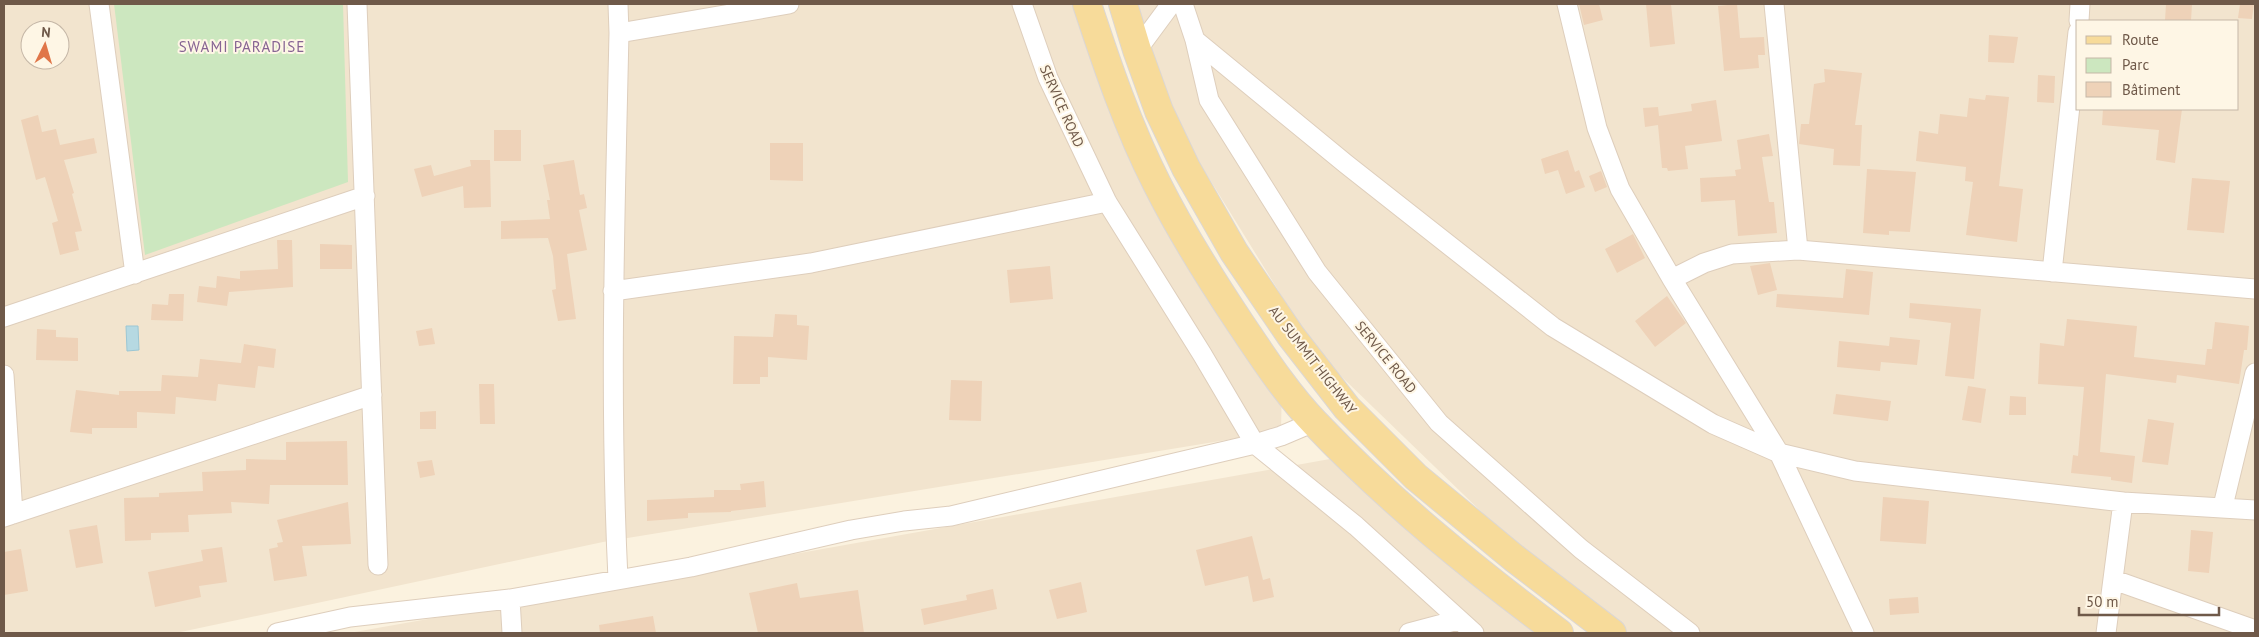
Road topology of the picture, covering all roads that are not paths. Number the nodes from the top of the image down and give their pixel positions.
1 (99, 4) edge
2 (358, 4) edge
3 (618, 4) edge
4 (789, 4) edge
5 (1022, 4) edge
6 (1087, 4) edge
7 (1123, 4) edge
8 (1171, 4) edge
9 (1183, 4) edge
10 (1567, 4) edge
11 (1774, 4) edge
12 (2080, 4) edge
13 (2079, 20) edge
14 (620, 32) junction
15 (1195, 40) junction
16 (1137, 50) junction
17 (2076, 52) edge
18 (365, 196) junction
19 (1107, 202) junction
20 (1798, 250) junction
21 (2052, 272) junction
22 (135, 274) junction
23 (1672, 279) junction
24 (2255, 289) edge
25 (613, 291) junction
26 (4, 317) edge
27 (2255, 373) edge
28 (4, 375) edge
29 (372, 395) junction
30 (1314, 422) junction
31 (1255, 444) junction
32 (1779, 453) junction
33 (2123, 502) junction
34 (2223, 506) junction
35 (2255, 510) edge
36 (8, 515) edge
37 (378, 565) dead end
38 (618, 579) junction
39 (2114, 580) junction
40 (510, 599) junction
41 (1458, 620) junction
42 (2255, 630) edge
43 (277, 633) edge
44 (512, 633) edge
45 (1409, 633) edge
46 (1474, 633) edge
47 (1559, 633) edge
48 (1612, 633) edge
49 (1690, 633) edge
50 (1864, 633) edge
51 (2106, 633) edge

1 - 22 street
2 - 18 street
3 - 14 street
4 - 14 street
5 - 19 street, SERVICE ROAD
6 - 30 main road
7 - 16 main road, AU SUMMIT HIGHWAY
8 - 16 street
9 - 15 street, SERVICE ROAD
10 - 23 street
11 - 20 street
12 - 13 street
14 - 25 street
15 - 32 street
15 - 49 street, SERVICE ROAD
16 - 48 main road, AU SUMMIT HIGHWAY
17 - 21 street
18 - 22 street
18 - 29 street
19 - 25 street
19 - 31 street, SERVICE ROAD
20 - 21 street
20 - 23 street
21 - 24 street
22 - 26 street
23 - 32 street
25 - 38 street
27 - 34 street
28 - 36 street
29 - 36 street
29 - 37 street
30 - 31 street
30 - 47 main road
31 - 38 street
31 - 41 street, SERVICE ROAD
32 - 33 street
32 - 50 street
33 - 34 street
33 - 39 street
34 - 35 street
38 - 40 street
39 - 42 street
39 - 51 street
40 - 43 street
40 - 44 street
41 - 45 street
41 - 46 street, SERVICE ROAD

